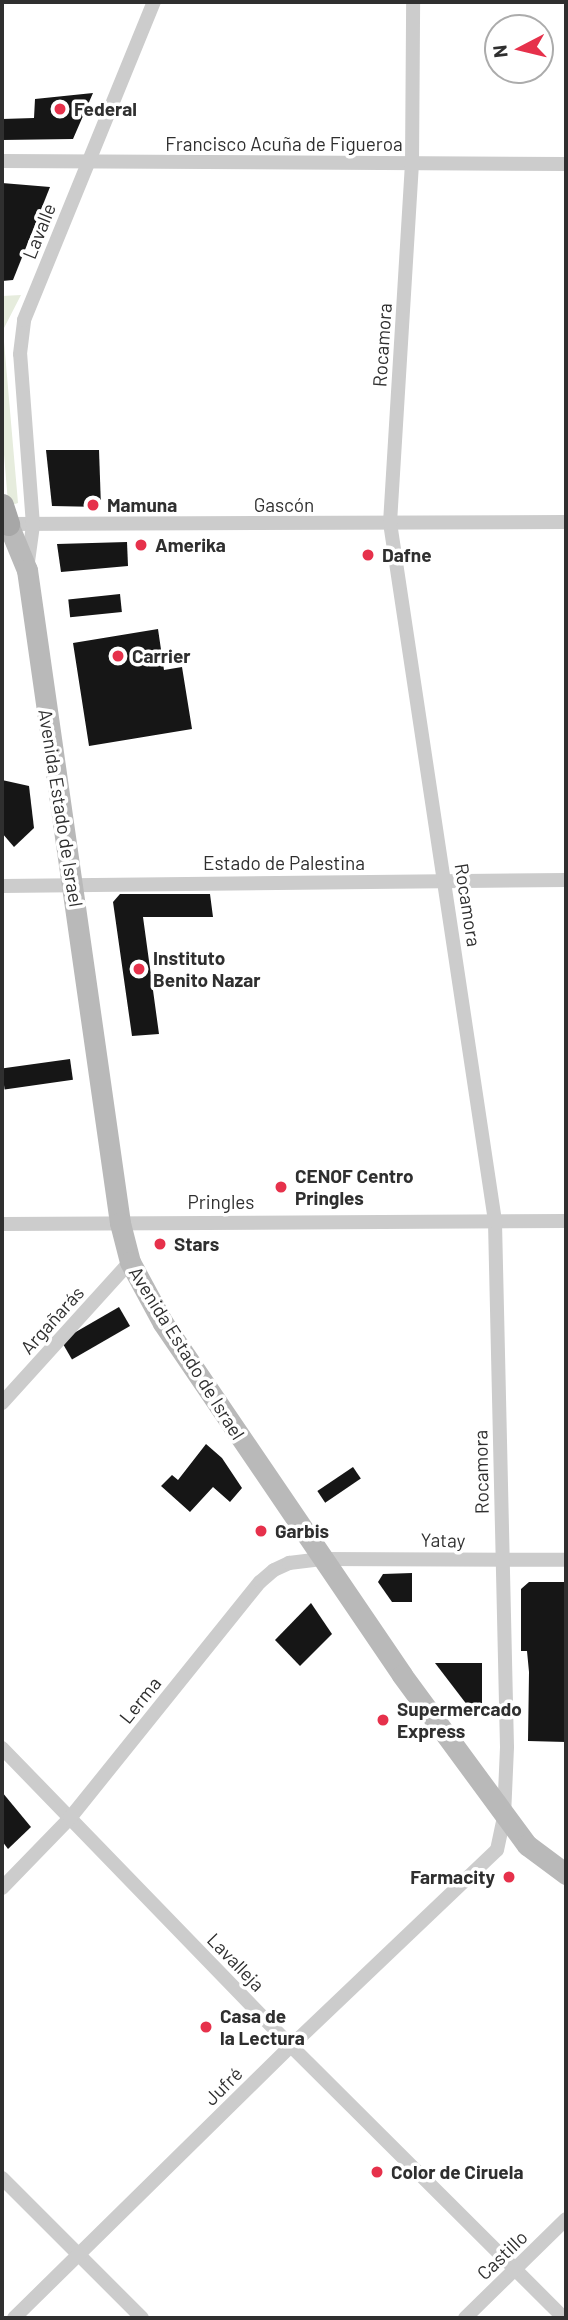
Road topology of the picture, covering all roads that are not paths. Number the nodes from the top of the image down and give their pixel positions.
1 (154, 2) edge
2 (414, 2) edge
3 (2, 161) edge
4 (88, 162) junction
5 (412, 164) junction
6 (566, 164) edge
7 (4, 518) edge
8 (566, 522) edge
9 (390, 523) junction
10 (33, 525) junction
11 (27, 570) junction
12 (566, 880) edge
13 (444, 881) junction
14 (73, 885) junction
15 (2, 886) edge
16 (566, 1220) edge
17 (495, 1221) junction
18 (120, 1223) junction
19 (2, 1224) edge
20 (130, 1262) junction
21 (2, 1404) edge
22 (320, 1559) junction
23 (502, 1560) junction
24 (566, 1560) edge
25 (2, 1748) edge
26 (504, 1816) junction
27 (70, 1818) junction
28 (566, 1874) edge
29 (2, 1888) edge
30 (291, 2046) junction
31 (2, 2178) edge
32 (566, 2219) edge
33 (78, 2256) junction
34 (515, 2269) junction
35 (15, 2318) edge
36 (142, 2318) edge
37 (465, 2318) edge
38 (564, 2318) edge

1 - 4 street, Lavalle
2 - 5 street, Rocamora
3 - 4 street, Francisco Acuña de Figueroa
4 - 5 street, Francisco Acuña de Figueroa
4 - 10 street, Lavalle
5 - 6 street, Francisco Acuña de Figueroa
5 - 9 street, Rocamora
7 - 10 street, Gascón
7 - 11 main road, Avenida Estado de Israel
8 - 9 street, Gascón
9 - 10 street, Gascón
9 - 13 street, Rocamora
10 - 11 street, Lavalle
11 - 14 main road, Avenida Estado de Israel
12 - 13 street, Estado de Palestina
13 - 14 street, Estado de Palestina
13 - 17 street, Rocamora
14 - 15 street, Estado de Palestina
14 - 18 main road, Avenida Estado de Israel
16 - 17 street, Pringles
17 - 18 street, Pringles
17 - 23 street, Rocamora
18 - 19 street, Pringles
18 - 20 main road, Avenida Estado de Israel
20 - 21 street, Argañarás
20 - 22 main road, Avenida Estado de Israel
22 - 23 street, Yatay
22 - 26 main road, Avenida Estado de Israel
22 - 27 street, Lerma
23 - 24 street, Yatay
23 - 26 street, Rocamora
25 - 27 street, Lavalleja
26 - 28 main road, Avenida Estado de Israel
26 - 30 street, Jufré
27 - 29 street, Lerma
27 - 30 street, Lavalleja
30 - 33 street, Jufré
30 - 34 street, Lavalleja
31 - 33 street
32 - 34 street, Castillo
33 - 35 street, Jufré
33 - 36 street
34 - 37 street, Castillo
34 - 38 street, Lavalleja

